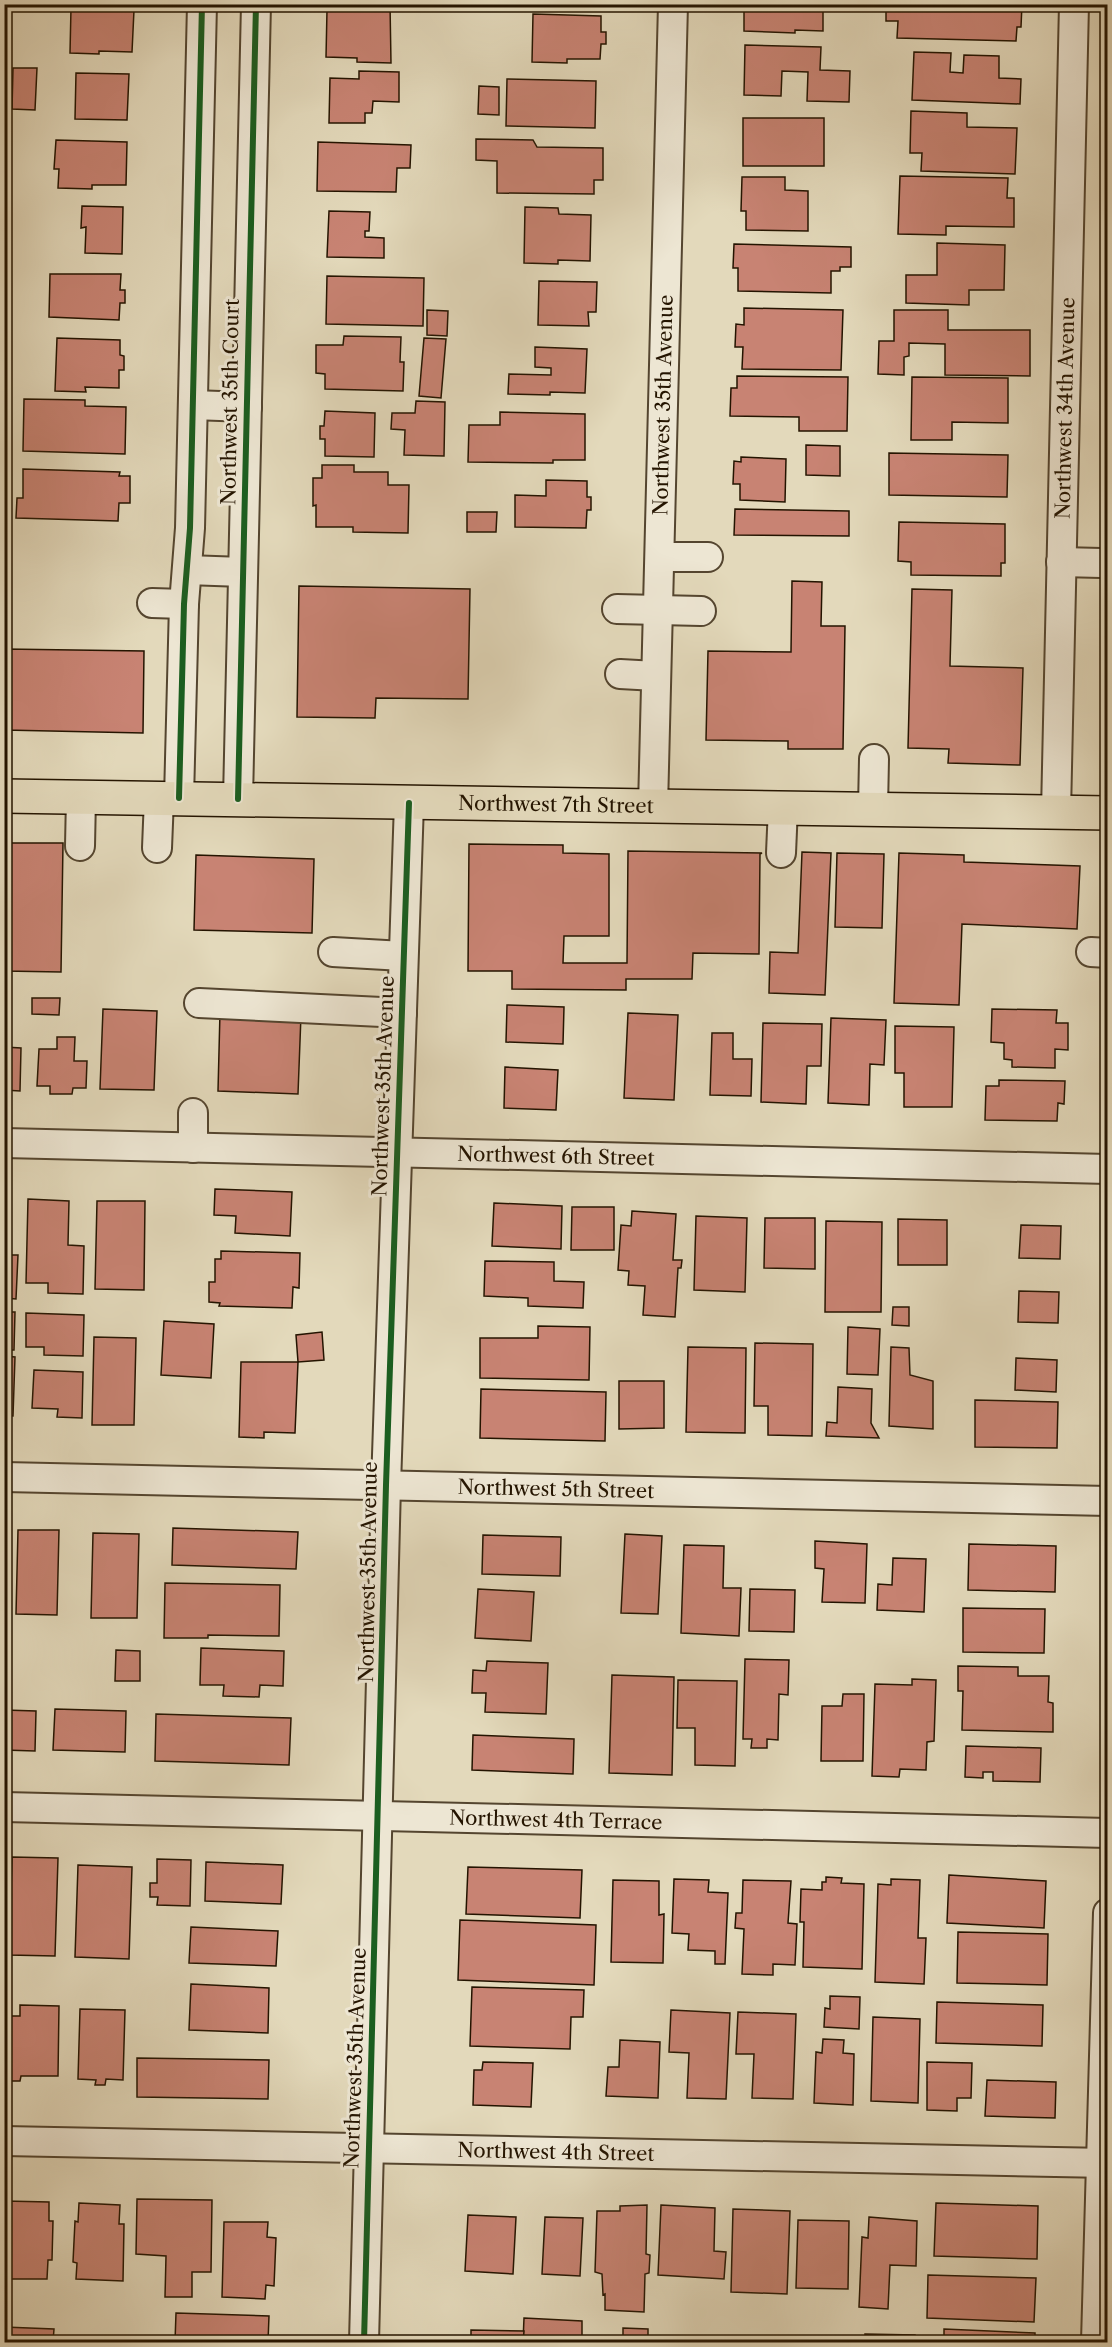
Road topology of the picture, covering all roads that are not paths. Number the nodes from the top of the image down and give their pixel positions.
1 (202, 4) edge
2 (256, 4) edge
3 (673, 4) edge
4 (1074, 4) edge
5 (193, 405) junction
6 (247, 407) junction
7 (660, 557) junction
8 (708, 557) dead end
9 (1061, 562) junction
10 (1101, 563) dead end
11 (187, 570) junction
12 (243, 572) junction
13 (152, 603) dead end
14 (184, 604) junction
15 (617, 609) dead end
16 (658, 610) junction
17 (701, 611) dead end
18 (620, 674) dead end
19 (656, 676) junction
20 (874, 759) dead end
21 (4, 796) edge
22 (81, 797) junction
23 (169, 798) junction
24 (238, 800) junction
25 (409, 803) junction
26 (653, 807) junction
27 (783, 807) junction
28 (873, 808) junction
29 (1056, 812) junction
30 (1107, 813) edge
31 (80, 846) dead end
32 (157, 848) dead end
33 (781, 853) dead end
34 (333, 952) dead end
35 (403, 956) junction
36 (199, 1003) dead end
37 (402, 1013) junction
38 (193, 1113) dead end
39 (4, 1143) edge
40 (193, 1148) junction
41 (397, 1154) junction
42 (1107, 1169) edge
43 (4, 1477) edge
44 (386, 1485) junction
45 (1107, 1501) edge
46 (4, 1808) edge
47 (379, 1816) junction
48 (1107, 1833) edge
49 (1107, 1913) edge
50 (4, 2141) edge
51 (368, 2149) junction
52 (1104, 2163) edge
53 (364, 2343) edge
54 (1096, 2343) edge

1 - 5 street, Northwest 35th Court
2 - 6 street, Northwest 35th Court
3 - 7 street, Northwest 35th Avenue
4 - 9 street, Northwest 34th Avenue
5 - 6 street
5 - 11 street, Northwest 35th Court
6 - 12 street, Northwest 35th Court
7 - 8 street
7 - 16 street, Northwest 35th Avenue
9 - 10 street
9 - 29 street, Northwest 34th Avenue
11 - 12 street
11 - 14 street, Northwest 35th Court
12 - 24 street, Northwest 35th Court
13 - 14 street
14 - 23 street, Northwest 35th Court
15 - 16 street
16 - 17 street
16 - 19 street, Northwest 35th Avenue
18 - 19 street
19 - 26 street, Northwest 35th Avenue
20 - 28 street
21 - 22 main road, Northwest 7th Street
22 - 23 main road, Northwest 7th Street
22 - 31 street
23 - 24 main road, Northwest 7th Street
23 - 32 street, Northwest 35th Court
24 - 25 main road, Northwest 7th Street
25 - 26 main road, Northwest 7th Street
25 - 35 street, Northwest 35th Avenue
26 - 27 main road, Northwest 7th Street
27 - 28 main road, Northwest 7th Street
27 - 33 street
28 - 29 main road, Northwest 7th Street
29 - 30 main road, Northwest 7th Street
34 - 35 street
35 - 37 street, Northwest 35th Avenue
36 - 37 street
37 - 41 street, Northwest 35th Avenue
38 - 40 street
39 - 40 street, Northwest 6th Street
40 - 41 street, Northwest 6th Street
41 - 42 street, Northwest 6th Street
41 - 44 street, Northwest 35th Avenue
43 - 44 street, Northwest 5th Street
44 - 45 street, Northwest 5th Street
44 - 47 street, Northwest 35th Avenue
46 - 47 street, Northwest 4th Terrace
47 - 48 street, Northwest 4th Terrace
47 - 51 street, Northwest 35th Avenue
49 - 52 street
50 - 51 street, Northwest 4th Street
51 - 52 street, Northwest 4th Street
51 - 53 street, Northwest 35th Avenue
52 - 54 street

